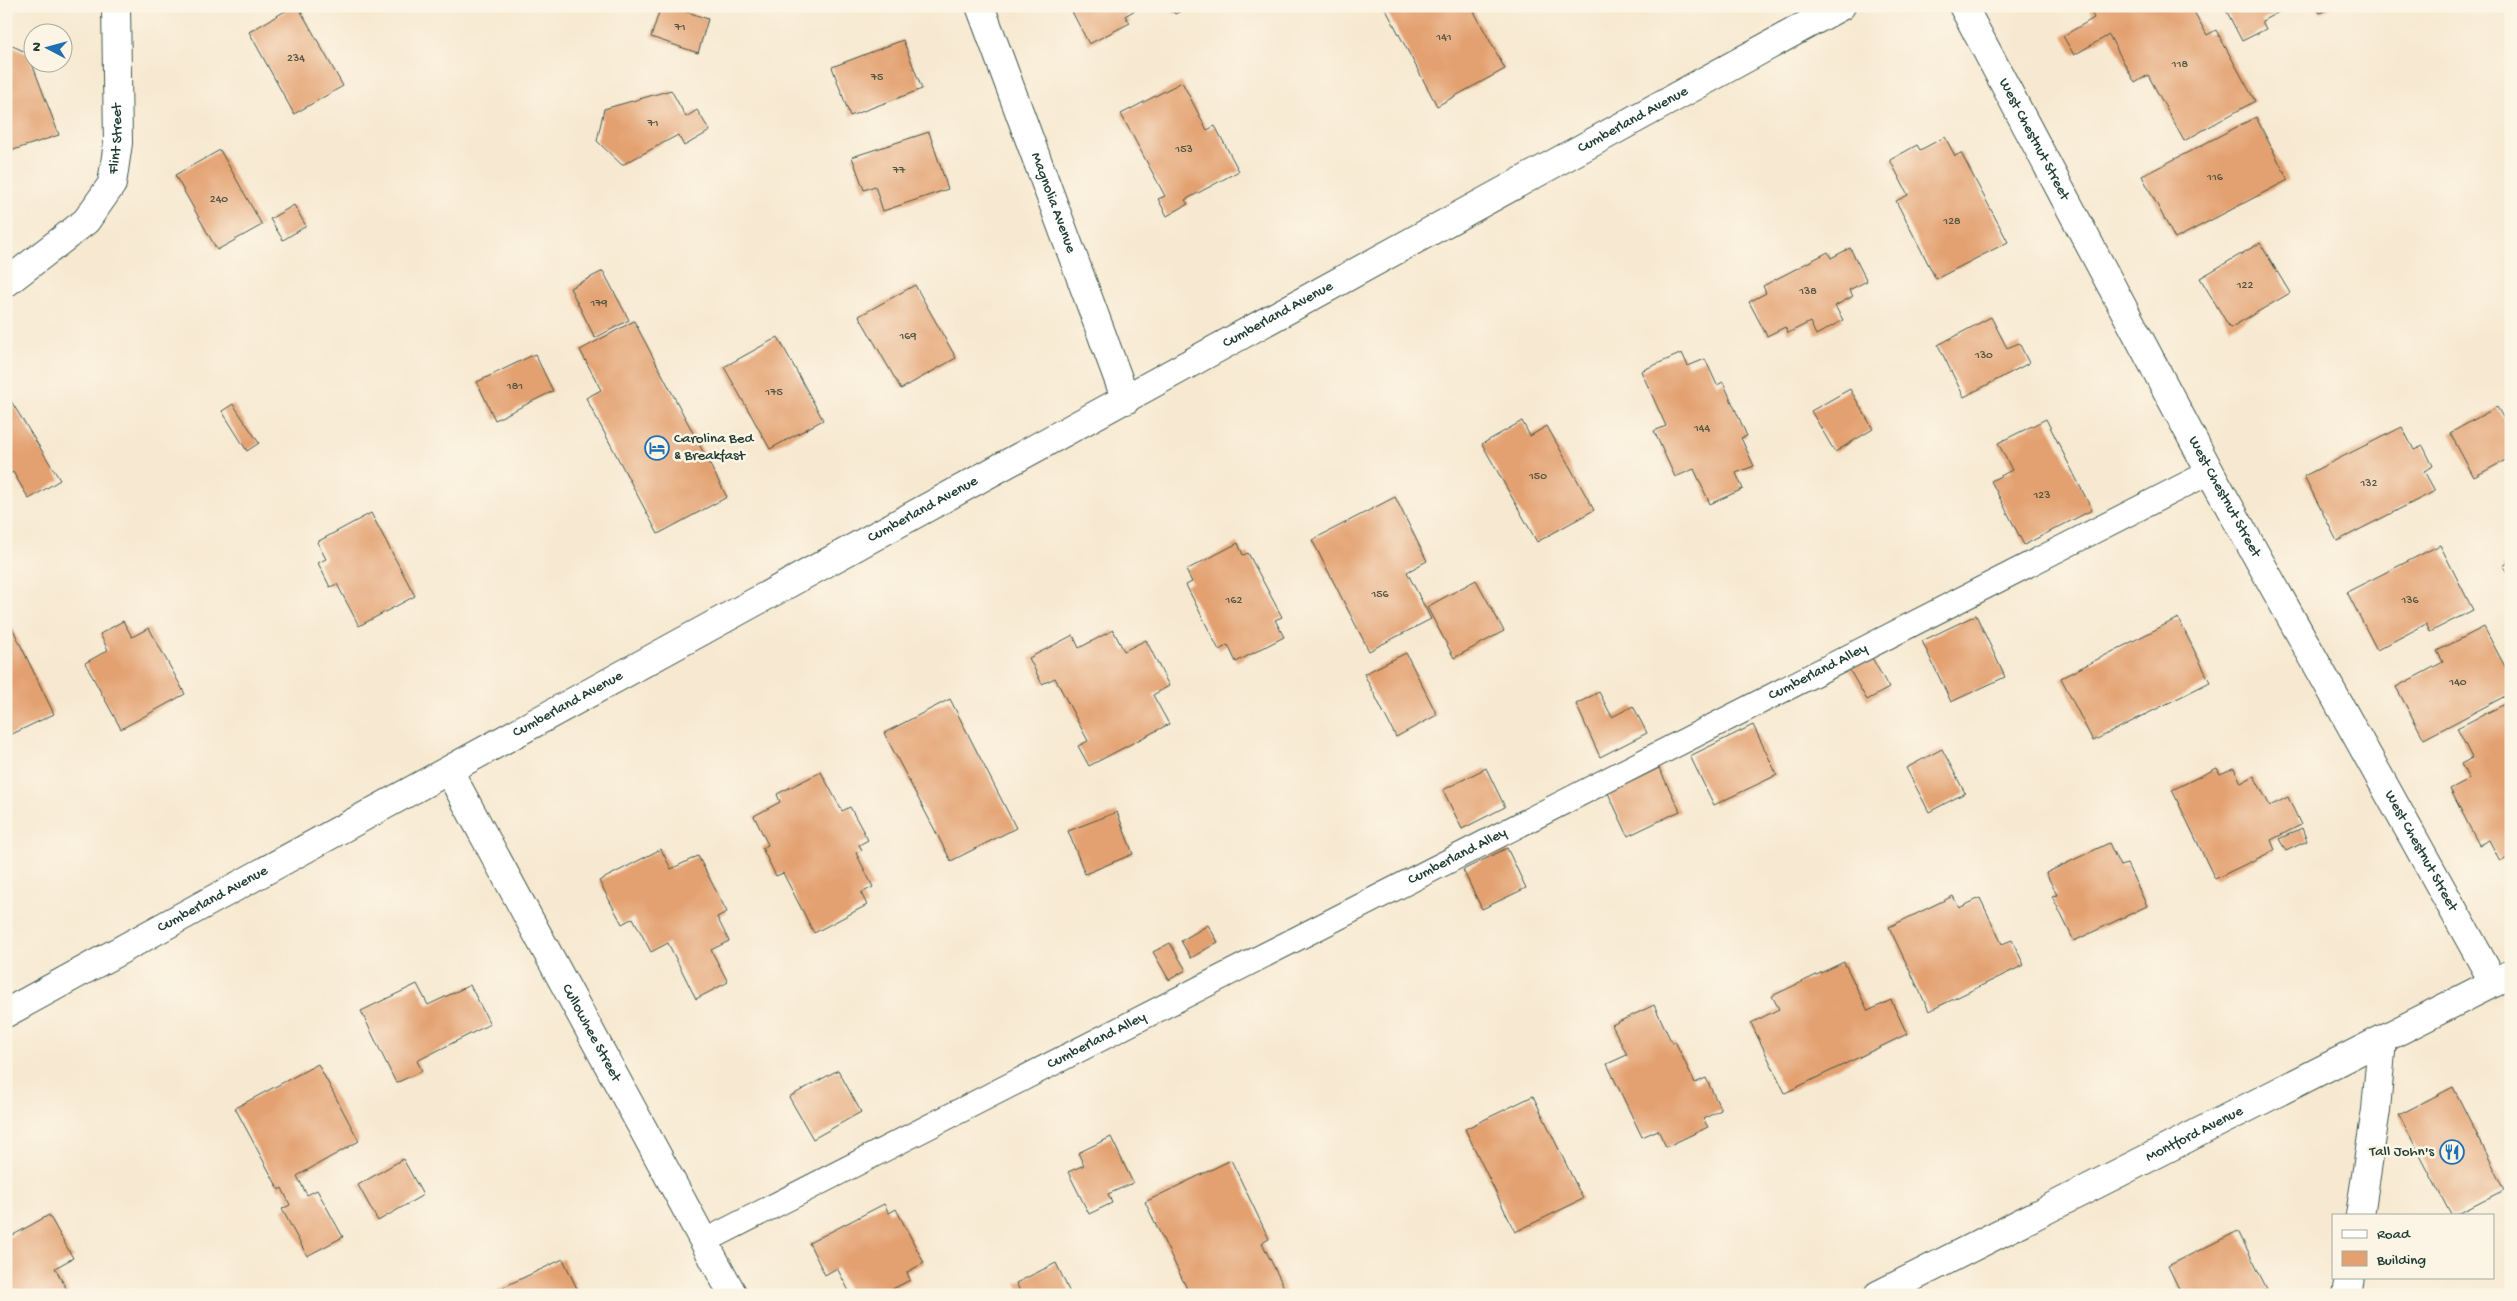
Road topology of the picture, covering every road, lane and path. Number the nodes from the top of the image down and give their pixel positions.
1 (116, 6) edge
2 (980, 6) edge
3 (1841, 6) edge
4 (1963, 6) edge
5 (6, 283) edge
6 (1126, 400) junction
7 (2210, 472) junction
8 (449, 771) junction
9 (2503, 979) edge
10 (6, 1013) edge
11 (2382, 1040) junction
12 (2360, 1214) edge
13 (705, 1241) junction
14 (2350, 1278) edge
15 (733, 1295) edge
16 (1878, 1295) edge
17 (2347, 1295) edge

1 - 5 street, Flint Street
2 - 6 street, Magnolia Avenue
3 - 6 street, Cumberland Avenue
4 - 7 street, West Chestnut Street
6 - 8 street, Cumberland Avenue
7 - 9 street, West Chestnut Street
7 - 13 lane, Cumberland Alley
8 - 10 street, Cumberland Avenue
8 - 13 street, Cullowhee Street
9 - 11 street, Montford Avenue
11 - 12 street
11 - 16 street, Montford Avenue
13 - 15 street, Cullowhee Street
14 - 17 street

